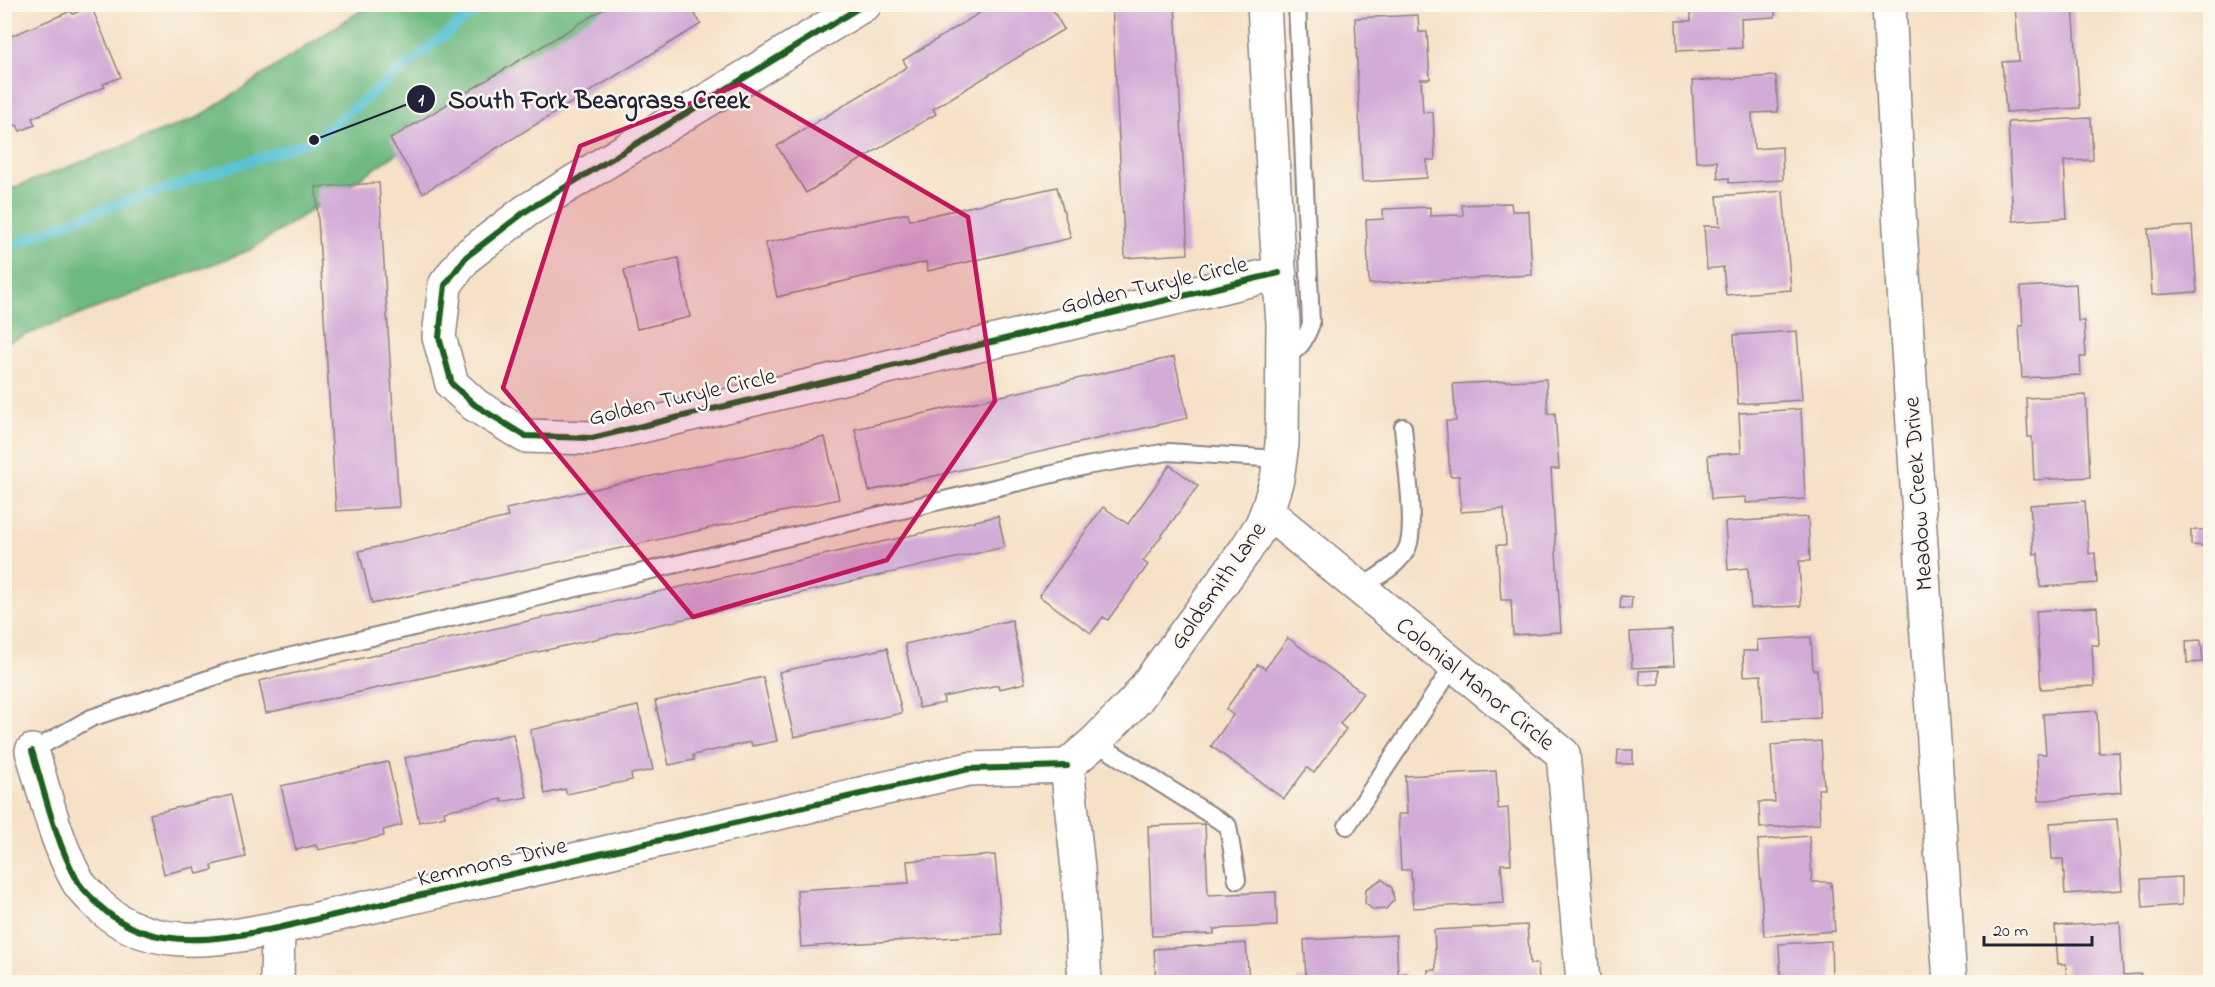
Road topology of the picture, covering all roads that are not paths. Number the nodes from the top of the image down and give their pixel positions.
1 (865, 4) edge
2 (1264, 4) edge
3 (1297, 4) edge
4 (1889, 4) edge
5 (1279, 273) junction
6 (1283, 356) junction
7 (1403, 427) dead end
8 (1280, 459) junction
9 (1267, 512) junction
10 (1360, 588) junction
11 (1454, 665) junction
12 (1095, 742) junction
13 (32, 751) joint
14 (1067, 766) junction
15 (1347, 826) dead end
16 (1237, 880) dead end
17 (278, 928) junction
18 (277, 982) edge
19 (1085, 982) edge
20 (1584, 982) edge
21 (1950, 982) edge

1 - 5 street, Golden Turyle Circle
2 - 5 street, Goldsmith Lane
3 - 6 lane
4 - 21 street, Meadow Creek Drive
5 - 6 street, Goldsmith Lane
6 - 8 street, Goldsmith Lane
7 - 10 lane
8 - 9 street, Goldsmith Lane
8 - 13 lane
9 - 10 street, Colonial Manor Circle
9 - 12 street, Goldsmith Lane
10 - 11 street, Colonial Manor Circle
11 - 15 lane
11 - 20 street, Colonial Manor Circle
12 - 14 street, Goldsmith Lane
12 - 16 lane
13 - 17 street, Kemmons Drive
14 - 17 street, Kemmons Drive
14 - 19 street
17 - 18 street

